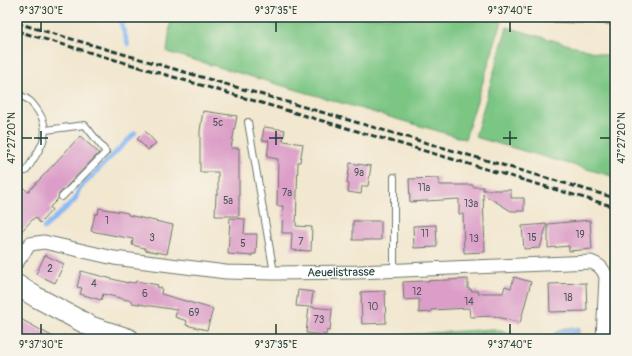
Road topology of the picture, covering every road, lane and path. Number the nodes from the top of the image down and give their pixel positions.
1 (509, 17) edge
2 (615, 21) edge
3 (17, 94) edge
4 (248, 122) dead end
5 (46, 130) junction
6 (17, 172) edge
7 (394, 177) dead end
8 (62, 197) dead end
9 (17, 262) edge
10 (394, 270) junction
11 (274, 273) junction
12 (17, 285) edge
13 (129, 339) edge
14 (603, 339) edge

1 - 2 lane
3 - 5 lane
4 - 11 lane
5 - 6 lane
5 - 8 lane
7 - 10 lane
9 - 11 street, Aeuelistrasse
10 - 11 street, Aeuelistrasse
10 - 14 street, Aeuelistrasse
12 - 13 main road

